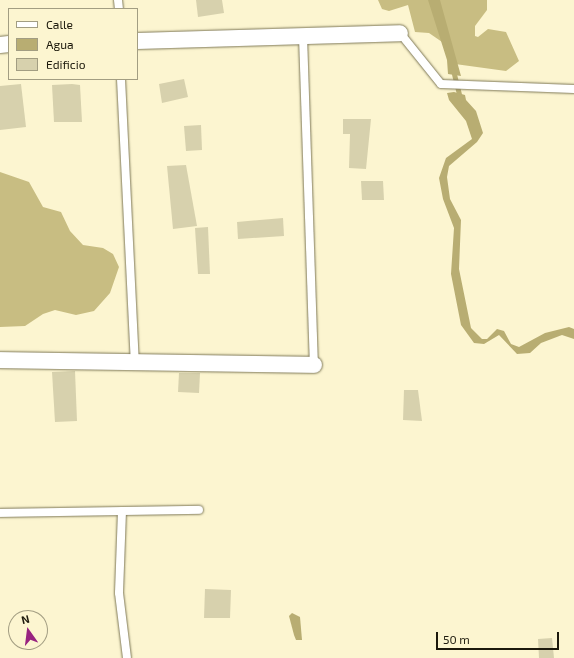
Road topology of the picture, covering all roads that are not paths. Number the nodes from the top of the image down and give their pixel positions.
1 (400, 33) joint
2 (303, 36) junction
3 (138, 41) edge
4 (121, 80) edge
5 (574, 89) edge
6 (0, 360) edge
7 (135, 362) junction
8 (314, 365) joint
9 (199, 510) dead end
10 (122, 511) junction
11 (0, 513) edge
12 (127, 658) edge

1 - 2 street
1 - 5 lane
2 - 3 street
2 - 8 lane
4 - 7 lane
6 - 7 street
7 - 8 street
9 - 10 lane
10 - 11 lane
10 - 12 lane

